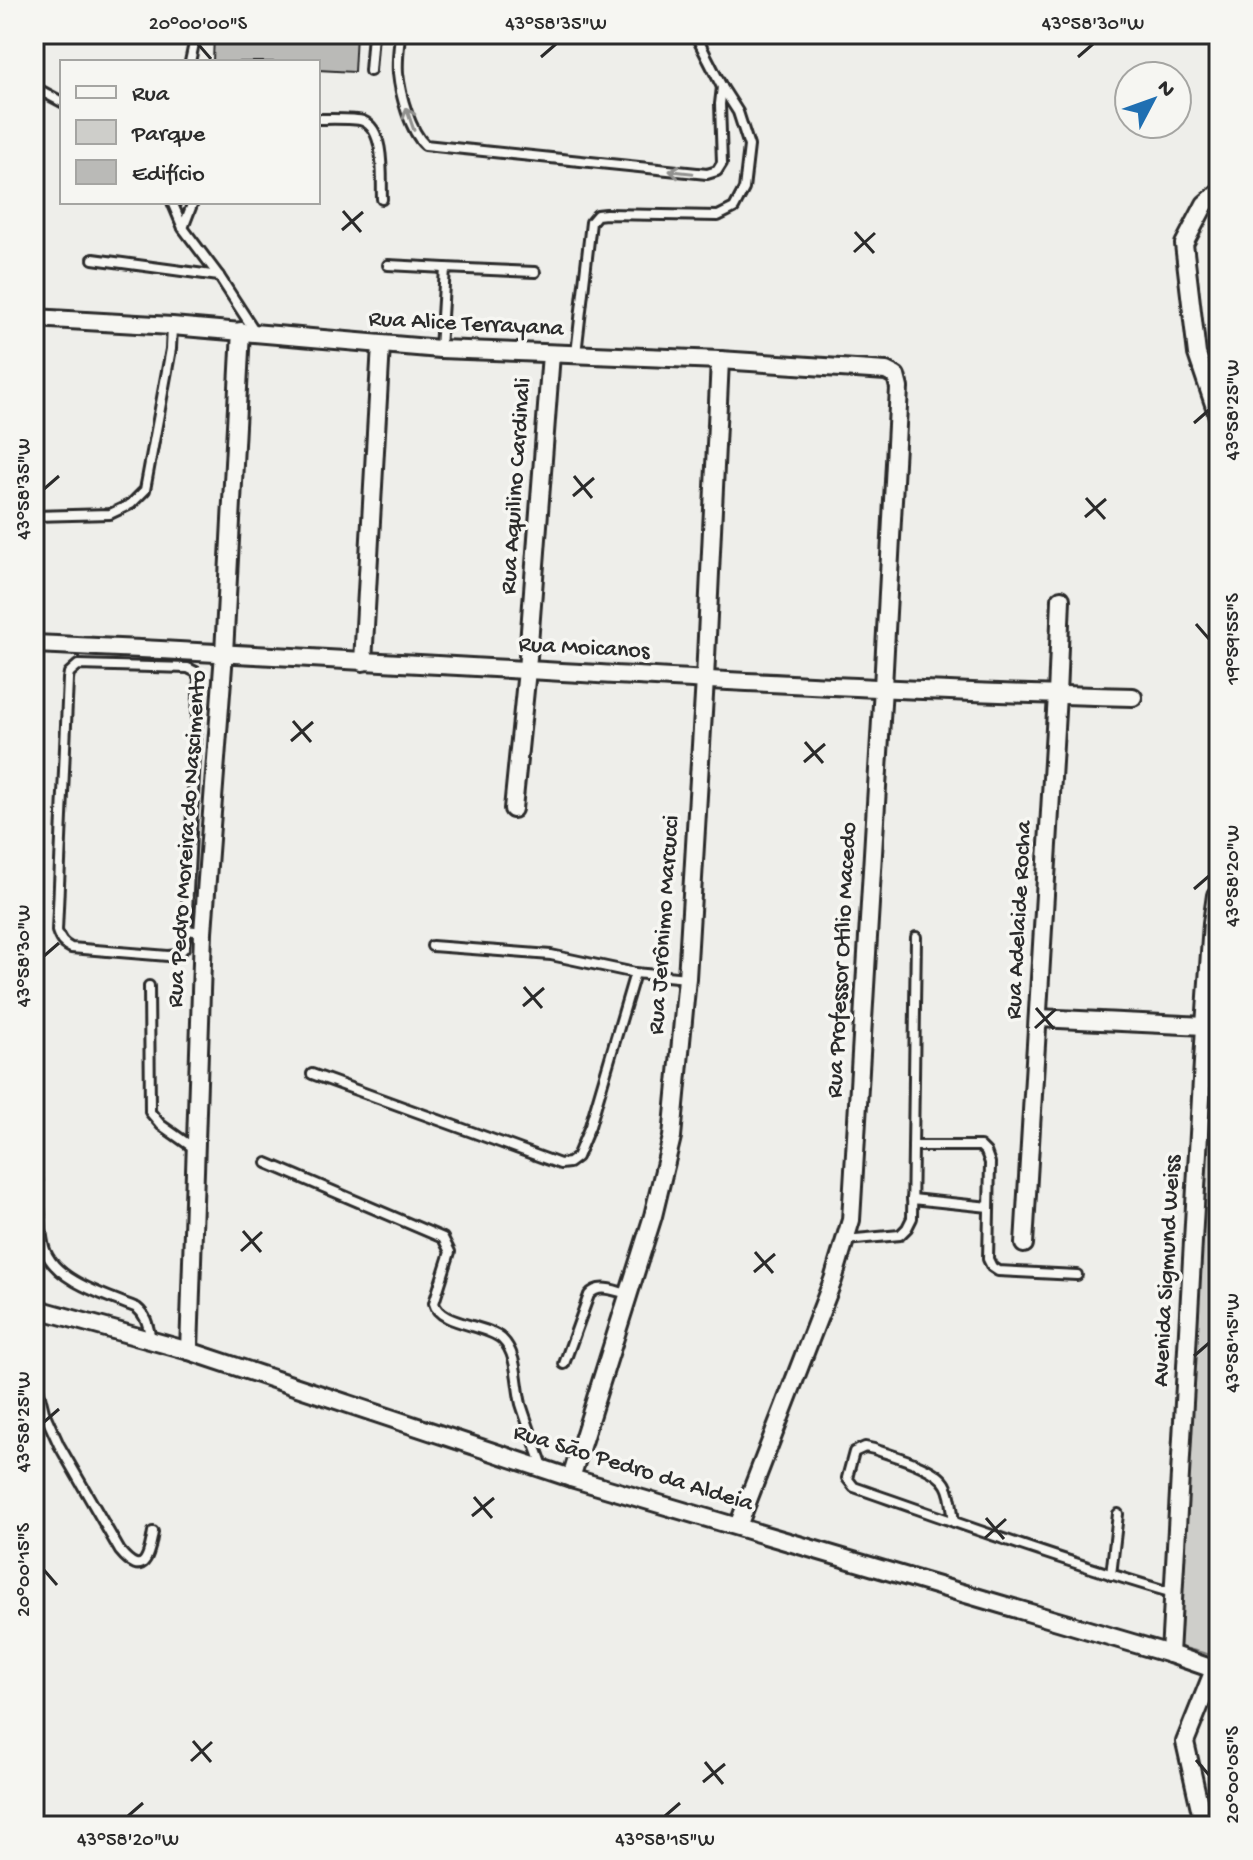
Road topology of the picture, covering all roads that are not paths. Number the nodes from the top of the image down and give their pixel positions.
1 (196, 34) edge
2 (373, 34) edge
3 (400, 34) edge
4 (695, 34) edge
5 (190, 60) edge
6 (370, 71) dead end
7 (34, 87) edge
8 (722, 87) junction
9 (60, 101) edge
10 (320, 119) edge
11 (1219, 192) edge
12 (382, 199) dead end
13 (173, 204) edge
14 (192, 204) edge
15 (183, 228) junction
16 (93, 259) dead end
17 (388, 265) dead end
18 (445, 268) junction
19 (535, 272) dead end
20 (219, 276) junction
21 (34, 318) edge
22 (172, 326) junction
23 (248, 332) junction
24 (381, 345) junction
25 (440, 349) junction
26 (551, 354) junction
27 (576, 355) junction
28 (720, 360) junction
29 (896, 376) joint
30 (1219, 419) edge
31 (34, 516) edge
32 (1061, 599) dead end
33 (34, 644) edge
34 (224, 653) junction
35 (363, 662) junction
36 (527, 670) junction
37 (705, 679) junction
38 (883, 687) junction
39 (1057, 695) junction
40 (1133, 697) dead end
41 (513, 809) dead end
42 (1219, 892) edge
43 (1212, 923) junction
44 (186, 930) junction
45 (203, 932) junction
46 (916, 937) dead end
47 (1219, 940) edge
48 (432, 946) dead end
49 (635, 973) junction
50 (687, 978) junction
51 (149, 986) dead end
52 (1038, 1018) junction
53 (1205, 1026) junction
54 (312, 1074) dead end
55 (913, 1146) junction
56 (196, 1149) junction
57 (267, 1163) dead end
58 (37, 1177) dead end
59 (912, 1199) junction
60 (989, 1207) junction
61 (845, 1240) junction
62 (1024, 1244) dead end
63 (1077, 1275) dead end
64 (629, 1294) junction
65 (34, 1308) edge
66 (151, 1340) junction
67 (189, 1351) junction
68 (564, 1364) dead end
69 (34, 1372) edge
70 (544, 1469) junction
71 (571, 1478) junction
72 (1118, 1514) dead end
73 (954, 1522) junction
74 (738, 1526) junction
75 (153, 1532) dead end
76 (1111, 1575) junction
77 (1174, 1593) junction
78 (1170, 1654) junction
79 (1217, 1670) edge
80 (1204, 1826) edge

1 - 5 lane
2 - 6 lane
8 -> 3 lane
4 - 8 lane
7 - 9 lane
8 - 27 lane
10 - 12 lane
11 - 30 street
13 - 15 lane
14 - 15 lane
15 - 20 lane
16 - 20 lane
17 - 18 lane
18 - 19 lane
18 - 25 lane
20 - 23 lane
21 - 22 street, Rua Alice Terrayana
22 - 23 street, Rua Alice Terrayana
22 - 31 lane
23 - 24 street, Rua Alice Terrayana
23 - 34 street, Rua Pedro Moreira do Nascimento
24 - 25 street, Rua Alice Terrayana
24 - 35 street
25 - 26 street, Rua Alice Terrayana
26 - 27 street, Rua Alice Terrayana
26 - 36 street, Rua Aquilino Cardinali
27 - 28 street, Rua Alice Terrayana
28 - 29 street, Rua Alice Terrayana
28 - 37 street, Rua Jerônimo Marcucci
29 - 38 street, Rua Professor Otílio Macedo
32 - 39 street, Rua Adelaide Rocha
33 - 34 street, Rua Moicanos
34 - 35 street, Rua Moicanos
34 - 45 street, Rua Pedro Moreira do Nascimento
35 - 36 street, Rua Moicanos
36 - 37 street, Rua Moicanos
36 - 41 street, Rua Aquilino Cardinali
37 - 38 street, Rua Moicanos
37 - 50 street, Rua Jerônimo Marcucci
38 - 39 street, Rua Moicanos
38 - 61 street, Rua Professor Otílio Macedo
39 - 40 street, Rua Moicanos
39 - 52 street, Rua Adelaide Rocha
42 - 43 street, Avenida Sigmund Weiss
43 - 47 street
43 - 53 street, Avenida Sigmund Weiss
44 - 44 lane
44 - 45 lane
45 - 56 street, Rua Pedro Moreira do Nascimento
46 - 55 lane
48 - 49 lane
49 - 50 lane
49 - 54 lane
50 - 64 street, Rua Jerônimo Marcucci
51 - 56 lane
52 - 53 street
52 - 62 street, Rua Adelaide Rocha
53 - 77 street, Avenida Sigmund Weiss
55 - 59 lane
55 - 60 lane
56 - 67 street, Rua Pedro Moreira do Nascimento
57 - 70 lane
58 - 66 lane
59 - 60 lane
59 - 61 lane
60 - 63 lane
61 - 74 street, Rua Professor Otílio Macedo
64 - 68 lane
64 - 71 street, Rua Jerônimo Marcucci
65 - 66 street, Rua São Pedro da Aldeia
66 - 67 street, Rua São Pedro da Aldeia
67 - 70 street, Rua São Pedro da Aldeia
69 - 75 lane
70 - 71 street, Rua São Pedro da Aldeia
71 - 74 street, Rua São Pedro da Aldeia
72 - 76 lane
73 - 73 lane
73 - 76 lane
74 - 78 street, Rua São Pedro da Aldeia
76 - 77 lane
77 - 78 street, Avenida Sigmund Weiss
78 - 79 street, Rua São Pedro da Aldeia
79 - 80 street

